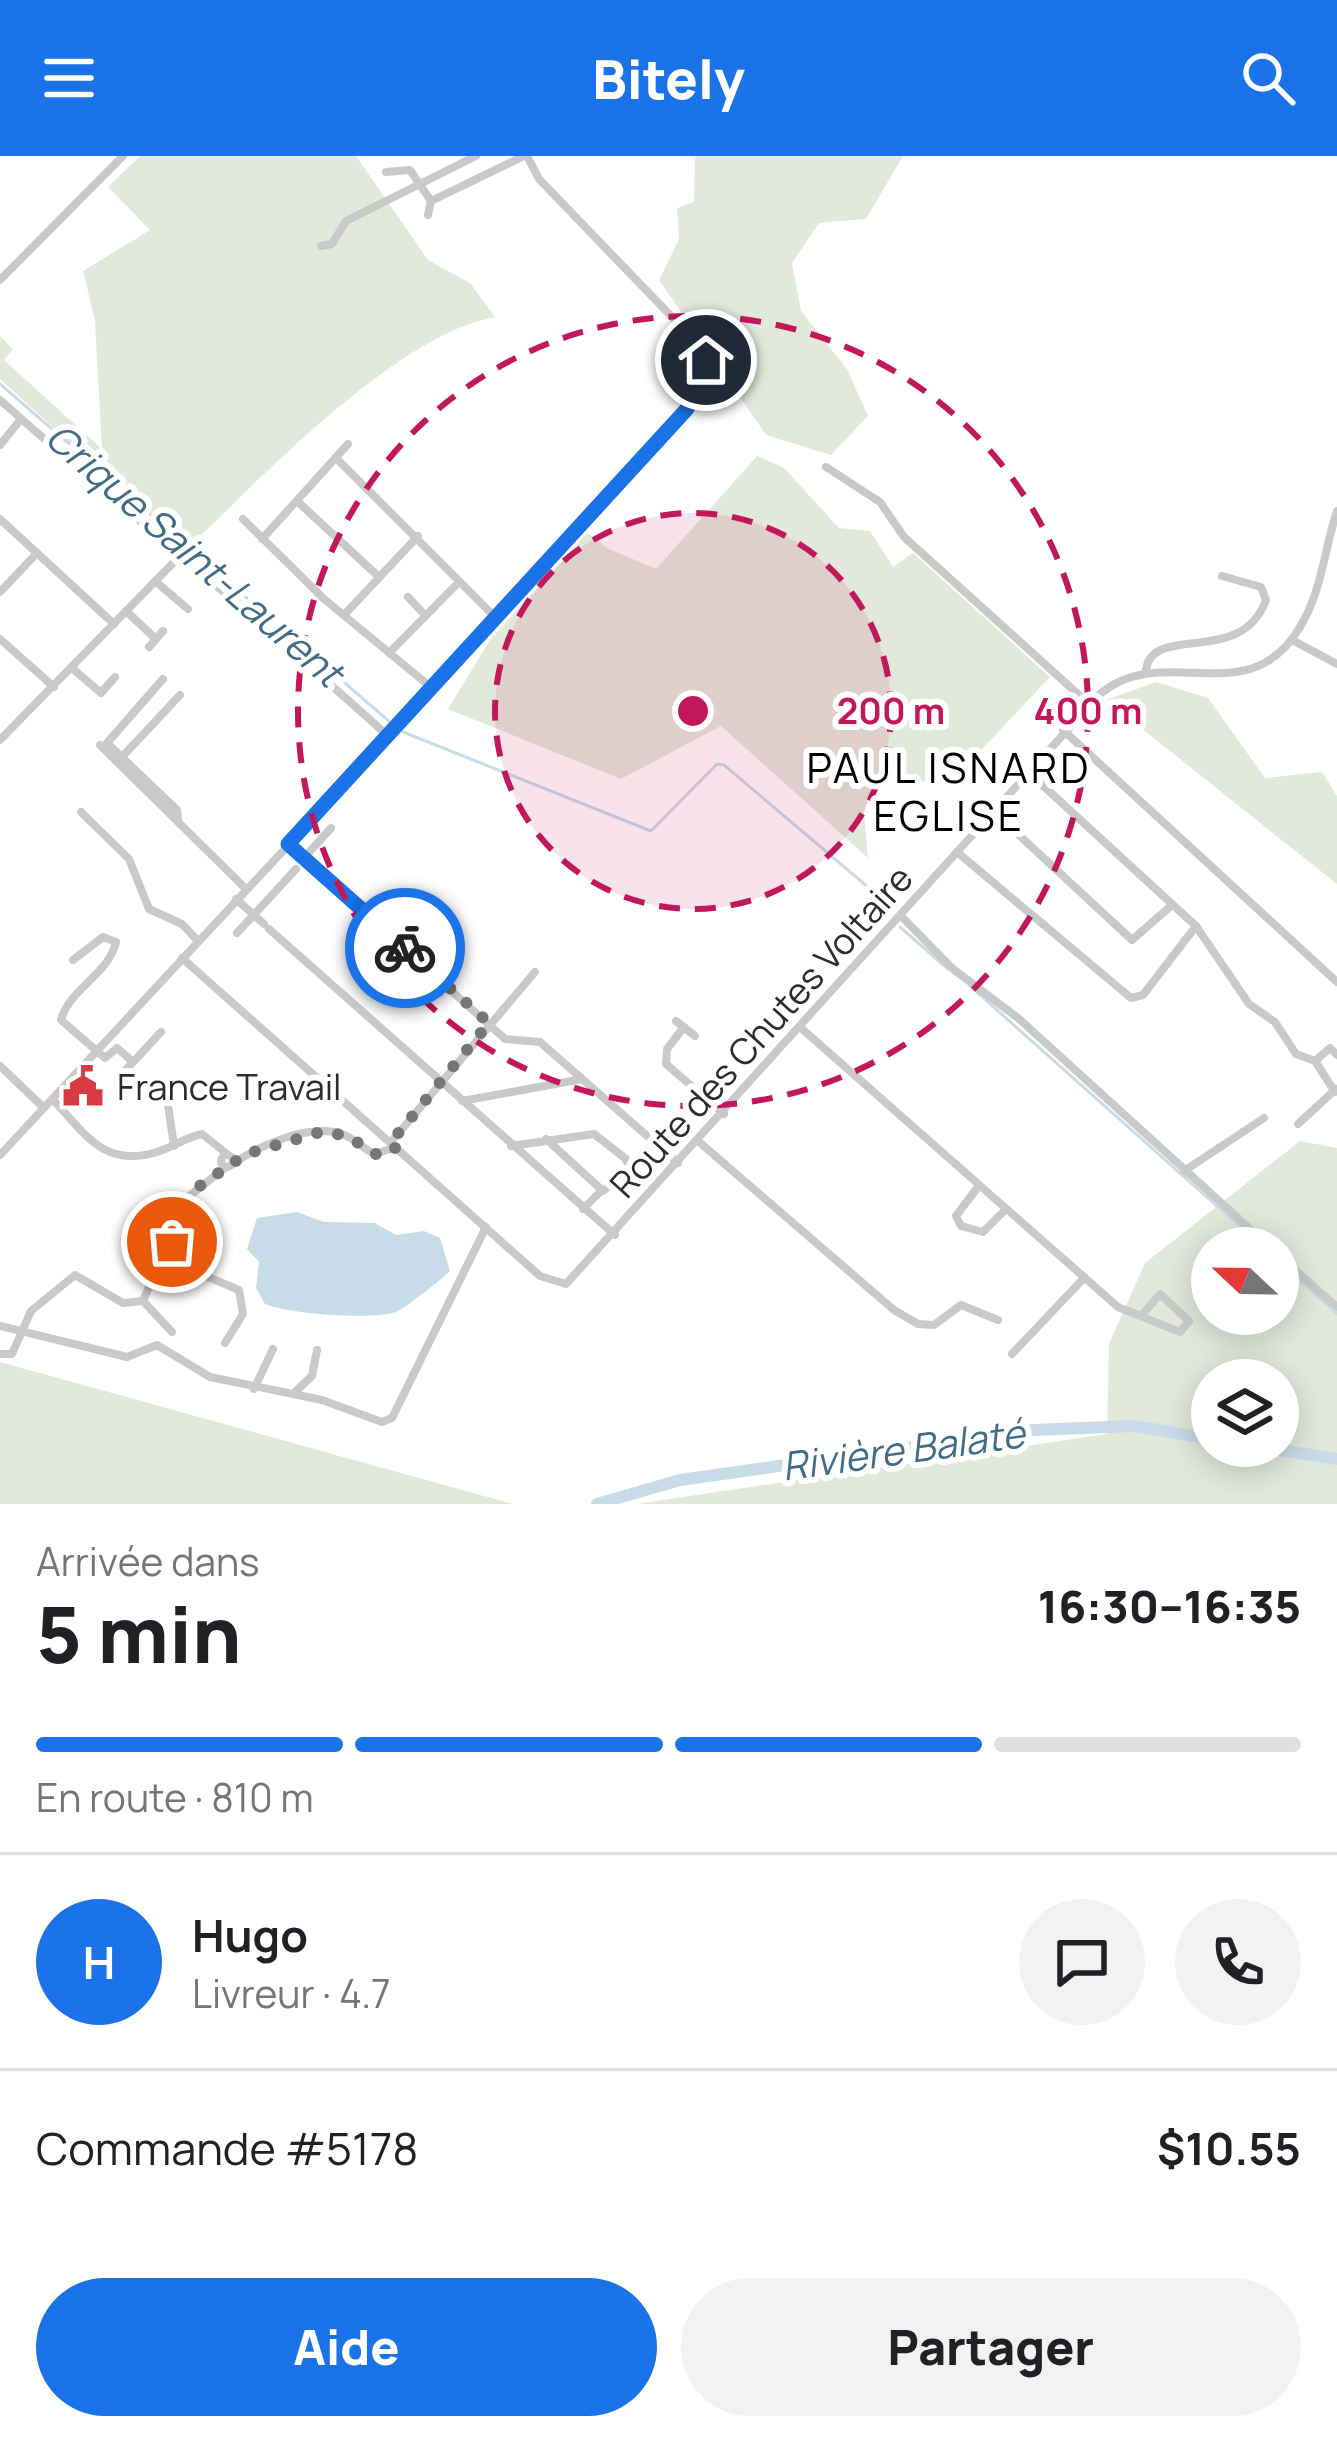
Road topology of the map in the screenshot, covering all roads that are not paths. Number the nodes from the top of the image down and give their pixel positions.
1 (123, 156) edge
2 (476, 156) edge
3 (525, 156) edge
4 (386, 172) dead end
5 (420, 185) junction
6 (431, 201) junction
7 (428, 215) dead end
8 (321, 246) dead end
9 (0, 280) edge
10 (0, 400) edge
11 (21, 419) junction
12 (348, 444) dead end
13 (0, 445) edge
14 (336, 458) junction
15 (826, 467) dead end
16 (297, 501) junction
17 (1337, 511) edge
18 (0, 519) edge
19 (242, 519) dead end
20 (418, 536) junction
21 (262, 538) junction
22 (37, 553) junction
23 (178, 558) junction
24 (1222, 575) dead end
25 (380, 577) junction
26 (155, 581) junction
27 (458, 583) junction
28 (0, 592) edge
29 (408, 597) dead end
30 (188, 609) dead end
31 (126, 611) junction
32 (345, 614) junction
33 (425, 615) junction
34 (498, 620) junction
35 (114, 624) junction
36 (0, 639) edge
37 (156, 639) dead end
38 (1292, 640) junction
39 (389, 653) junction
40 (1337, 664) edge
41 (72, 668) junction
42 (1146, 669) junction
43 (116, 677) dead end
44 (163, 679) dead end
45 (54, 687) junction
46 (432, 688) junction
47 (180, 695) dead end
48 (1090, 705) junction
49 (1063, 730) junction
50 (390, 734) junction
51 (0, 740) edge
52 (100, 745) dead end
53 (122, 758) junction
54 (1027, 771) junction
55 (993, 811) junction
56 (81, 812) dead end
57 (178, 820) junction
58 (331, 828) dead end
59 (288, 844) junction
60 (957, 852) junction
61 (304, 858) junction
62 (296, 869) dead end
63 (246, 889) junction
64 (236, 899) junction
65 (1172, 905) junction
66 (255, 916) junction
67 (901, 916) junction
68 (1196, 926) junction
69 (237, 933) dead end
70 (198, 940) junction
71 (182, 958) junction
72 (73, 960) dead end
73 (535, 971) dead end
74 (1337, 982) edge
75 (489, 1023) junction
76 (801, 1028) junction
77 (161, 1031) dead end
78 (695, 1036) dead end
79 (94, 1052) junction
80 (1337, 1055) edge
81 (132, 1061) junction
82 (1315, 1061) junction
83 (0, 1066) edge
84 (442, 1080) junction
85 (577, 1080) junction
86 (1336, 1090) edge
87 (205, 1093) dead end
88 (52, 1099) junction
89 (462, 1102) junction
90 (167, 1105) dead end
91 (44, 1108) junction
92 (724, 1114) junction
93 (1264, 1118) dead end
94 (1298, 1124) dead end
95 (381, 1134) junction
96 (546, 1139) junction
97 (698, 1141) junction
98 (360, 1144) junction
99 (394, 1145) junction
100 (174, 1146) junction
101 (511, 1146) junction
102 (0, 1155) edge
103 (227, 1160) junction
104 (679, 1163) junction
105 (1184, 1171) junction
106 (978, 1187) junction
107 (602, 1190) junction
108 (583, 1209) junction
109 (1005, 1210) junction
110 (487, 1227) junction
111 (1247, 1227) edge
112 (614, 1235) junction
113 (165, 1258) junction
114 (1299, 1274) edge
115 (1084, 1278) junction
116 (142, 1300) junction
117 (1337, 1307) edge
118 (1180, 1311) junction
119 (1141, 1316) junction
120 (998, 1320) dead end
121 (0, 1326) edge
122 (1166, 1326) junction
123 (22, 1329) junction
124 (172, 1333) dead end
125 (225, 1343) dead end
126 (273, 1348) dead end
127 (317, 1350) dead end
128 (0, 1354) edge
129 (1012, 1354) dead end
130 (254, 1389) junction
131 (292, 1395) junction

1 - 9 street
2 - 5 street
3 - 6 street
3 - 34 street
4 - 5 street
5 - 6 street
5 - 8 street
6 - 7 street
10 - 11 street
11 - 13 street
11 - 23 street
12 - 14 street
14 - 16 street
14 - 20 street
15 - 48 street
16 - 21 street
16 - 25 street
17 - 38 street
18 - 22 street
19 - 21 street
20 - 25 street
20 - 27 street
21 - 32 street
22 - 28 street
22 - 35 street
23 - 26 street
23 - 50 street
24 - 42 street, Route des Chutes Voltaire
25 - 32 street
26 - 30 street
26 - 31 street
27 - 33 street
27 - 34 street
29 - 33 street
31 - 35 street
31 - 37 street
32 - 39 street
33 - 39 street
34 - 46 street
35 - 41 street
36 - 45 street
38 - 40 street
38 - 42 street
39 - 46 street
41 - 43 street
41 - 45 street
42 - 48 street, Route des Chutes Voltaire
44 - 53 street
45 - 51 street
46 - 50 street
47 - 53 street
48 - 49 street, Route des Chutes Voltaire
49 - 54 street, Route des Chutes Voltaire
49 - 74 street
50 - 59 street
52 - 57 street
53 - 57 street
54 - 55 street, Route des Chutes Voltaire
54 - 65 street
55 - 60 street, Route des Chutes Voltaire
55 - 65 street
56 - 70 street
57 - 63 street
58 - 61 street
59 - 61 street
59 - 63 street
60 - 67 street, Route des Chutes Voltaire
60 - 68 street
61 - 75 street
62 - 66 street
63 - 64 street
64 - 66 street
64 - 70 street
65 - 68 street
66 - 69 street
66 - 84 street
67 - 76 street, Route des Chutes Voltaire
67 - 105 street
68 - 82 street
70 - 71 street
71 - 79 street
71 - 95 street
72 - 79 street
73 - 75 street
75 - 84 street
75 - 85 street
76 - 92 street, Route des Chutes Voltaire
76 - 106 street
77 - 81 street
78 - 92 street
79 - 81 street
79 - 88 street
80 - 82 street
81 - 87 street
82 - 86 street
83 - 91 street
84 - 89 street
84 - 99 street
85 - 89 street
85 - 104 street
86 - 94 street
88 - 91 street
88 - 100 street
89 - 101 street
90 - 100 street
91 - 102 street
92 - 97 street, Route des Chutes Voltaire
93 - 105 street
95 - 98 street
95 - 99 street
96 - 101 street
96 - 107 street
96 - 107 street
97 - 104 street, Route des Chutes Voltaire
97 - 120 street
98 - 99 street
98 - 103 street
99 - 110 street
100 - 103 street
101 - 108 street
103 - 113 street
104 - 112 street, Route des Chutes Voltaire
105 - 111 street
106 - 109 street
106 - 109 street
107 - 108 street
108 - 112 street
109 - 115 street
110 - 112 street, Route des Chutes Voltaire
110 - 131 street
113 - 116 street
113 - 125 street
114 - 117 street
115 - 119 street
115 - 129 street
116 - 123 street
116 - 124 street
118 - 119 street
118 - 122 street
118 - 122 street
119 - 122 street
121 - 123 street
123 - 128 street
123 - 130 street
126 - 130 street
127 - 131 street
130 - 131 street

